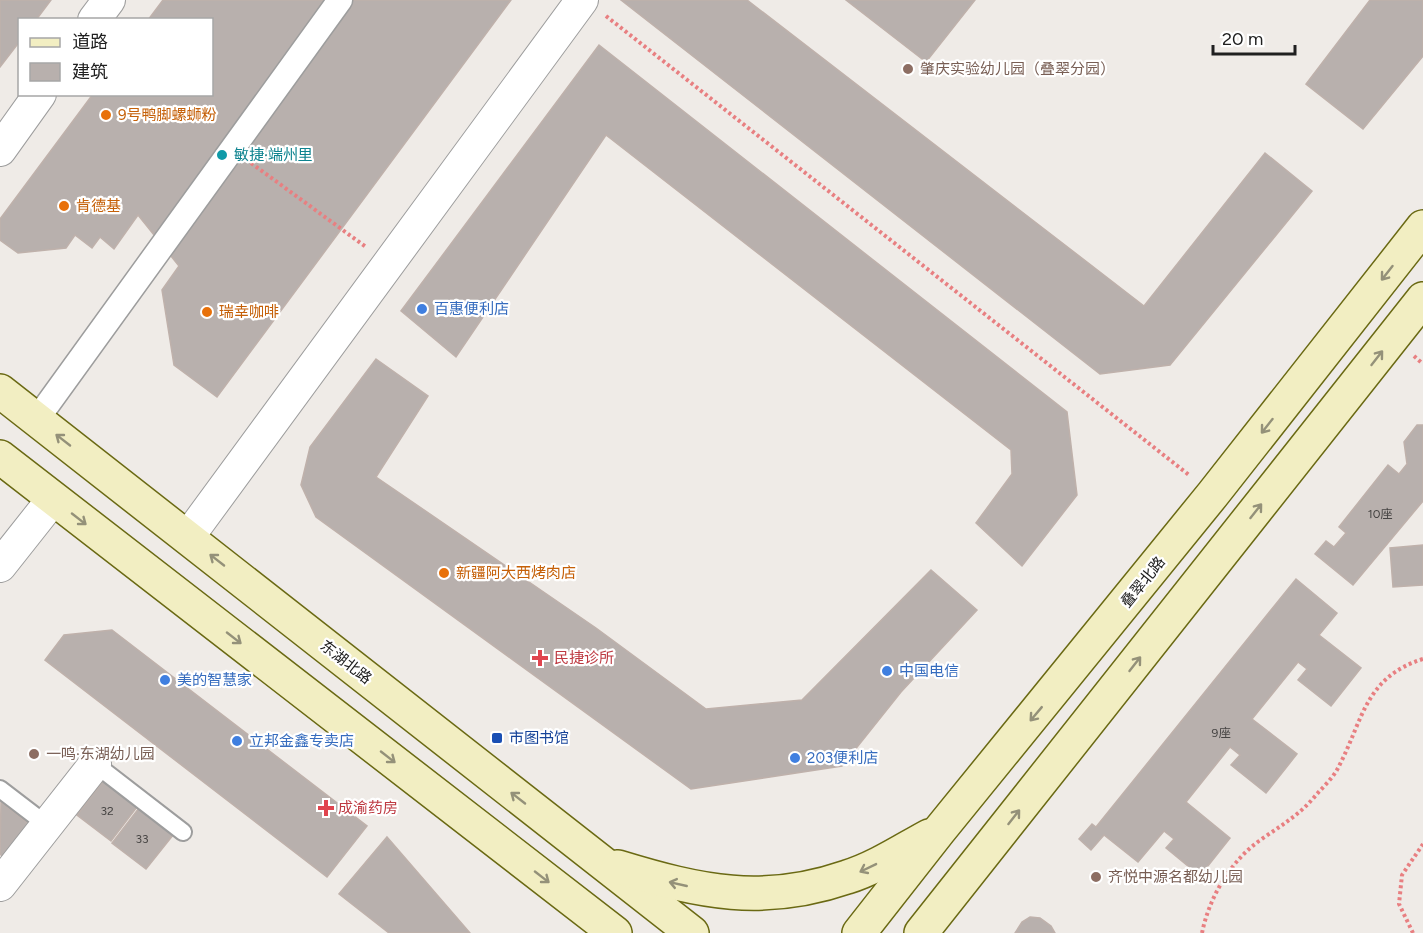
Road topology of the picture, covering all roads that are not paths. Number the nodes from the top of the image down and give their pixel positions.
1 (109, 0) edge
2 (340, 0) edge
3 (593, 7) edge
4 (96, 18) edge
5 (39, 96) edge
6 (0, 150) edge
7 (1423, 227) edge
8 (1423, 299) edge
9 (0, 391) edge
10 (37, 419) junction
11 (0, 457) edge
12 (53, 499) junction
13 (188, 537) junction
14 (0, 566) edge
15 (95, 764) joint
16 (0, 789) edge
17 (47, 825) junction
18 (939, 831) junction
19 (183, 832) dead end
20 (597, 860) junction
21 (978, 863) junction
22 (3, 875) edge
23 (615, 933) edge
24 (692, 933) edge
25 (859, 933) edge
26 (921, 933) edge
27 (950, 933) edge

1 - 4 street
2 - 10 street
3 - 13 street
5 - 6 street
7 -> 18 main road, 叠翠北路
21 -> 8 main road
9 - 10 main road, 东湖北路
13 -> 10 main road, 东湖北路
11 - 12 main road
12 - 14 street
12 -> 23 main road
20 -> 13 main road, 东湖北路
15 - 17 street
15 - 19 lane
16 - 17 lane
17 - 22 street
18 -> 20 main road
18 - 21 main road
18 - 25 main road, 叠翠北路
20 - 24 main road, 东湖北路
21 - 26 main road
21 - 27 main road

